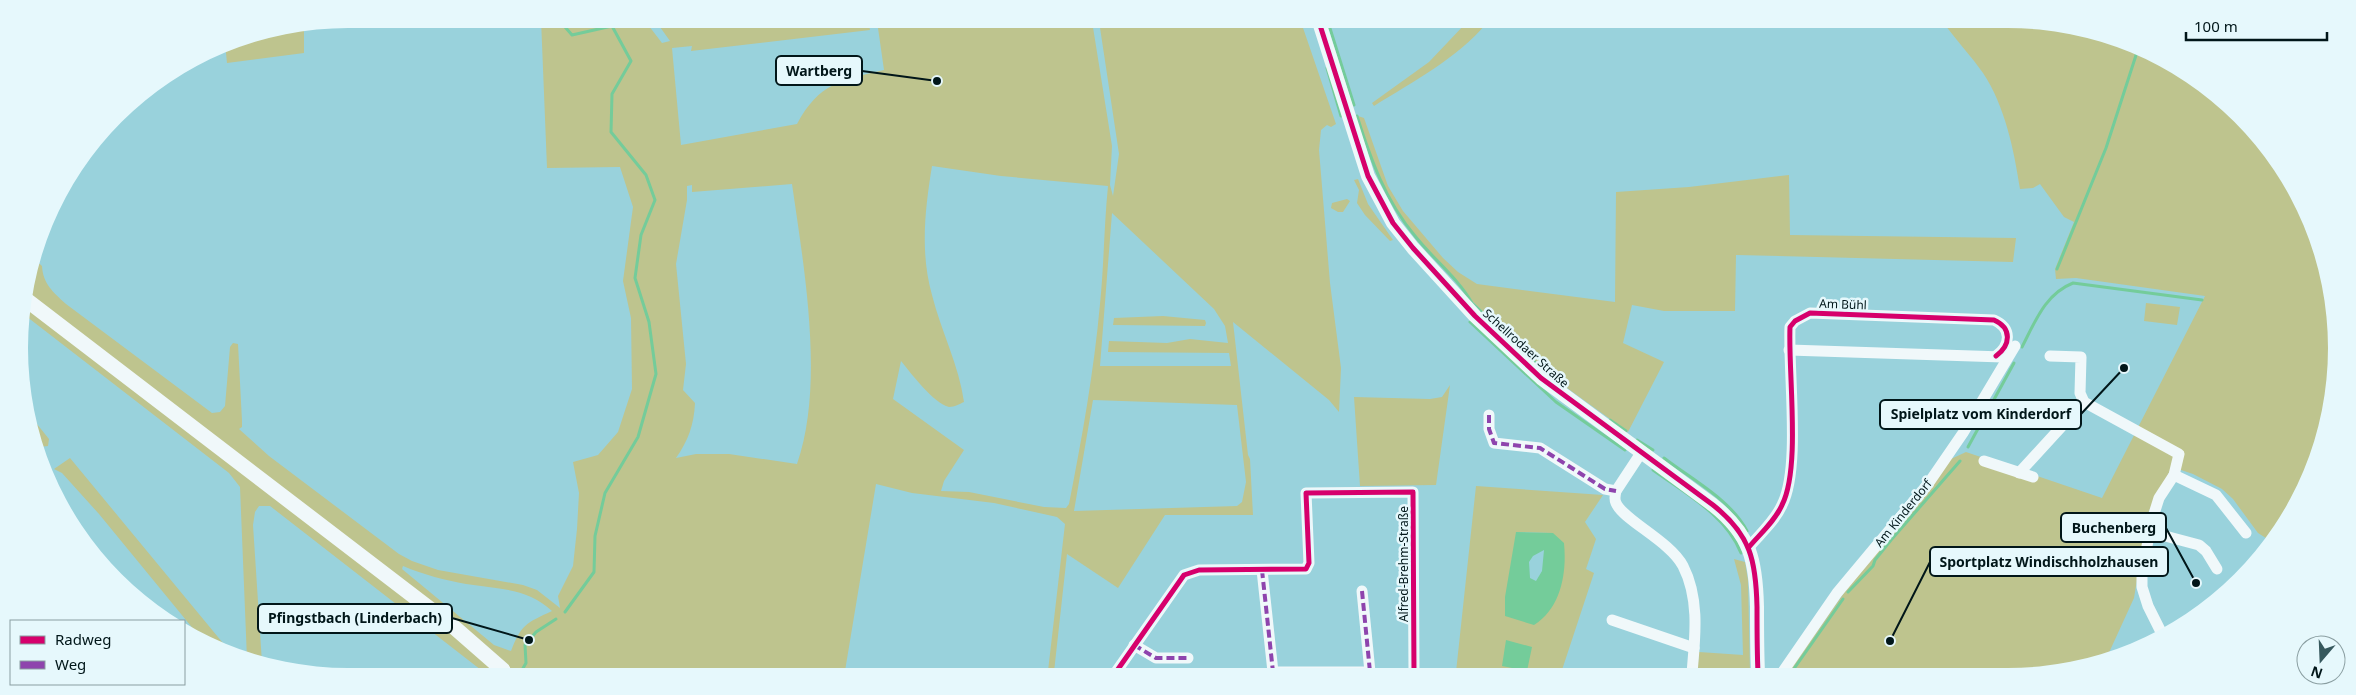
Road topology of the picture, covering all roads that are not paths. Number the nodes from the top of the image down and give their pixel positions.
1 (1321, 28) edge
2 (31, 303) edge
3 (2015, 346) dead end
4 (1789, 350) junction
5 (2050, 356) dead end
6 (2002, 357) junction
7 (2084, 402) junction
8 (1489, 415) dead end
9 (1642, 452) junction
10 (1984, 462) dead end
11 (2019, 473) junction
12 (2174, 474) junction
13 (2032, 477) dead end
14 (1616, 492) junction
15 (2150, 532) junction
16 (2246, 533) dead end
17 (1749, 547) junction
18 (2217, 569) dead end
19 (1262, 570) junction
20 (1362, 591) dead end
21 (1612, 620) dead end
22 (2160, 629) edge
23 (1134, 645) junction
24 (1694, 648) junction
25 (1188, 658) dead end
26 (501, 668) edge
27 (1119, 668) edge
28 (1273, 668) edge
29 (1370, 668) edge
30 (1414, 668) edge
31 (1692, 668) edge
32 (1758, 668) edge
33 (1785, 668) edge

1 - 9 street, Schellrodaer Straße
2 - 26 main road
3 - 6 street, Am Kinderdorf
4 - 6 street
4 - 6 street, Am Bühl
4 - 17 street, Am Bühl
5 - 7 street
6 - 33 street, Am Kinderdorf
7 - 11 street
7 - 12 street
8 - 14 street
9 - 14 street
9 - 17 street, Schellrodaer Straße
10 - 11 street
11 - 13 street
12 - 15 street
12 - 16 street
14 - 24 street
15 - 18 street
15 - 22 street
17 - 32 street, Schellrodaer Straße
19 - 23 street, Alfred-Brehm-Straße
19 - 28 street
19 - 30 street, Alfred-Brehm-Straße
20 - 29 street
21 - 24 street
23 - 25 street
23 - 27 street, Alfred-Brehm-Straße
24 - 31 street

